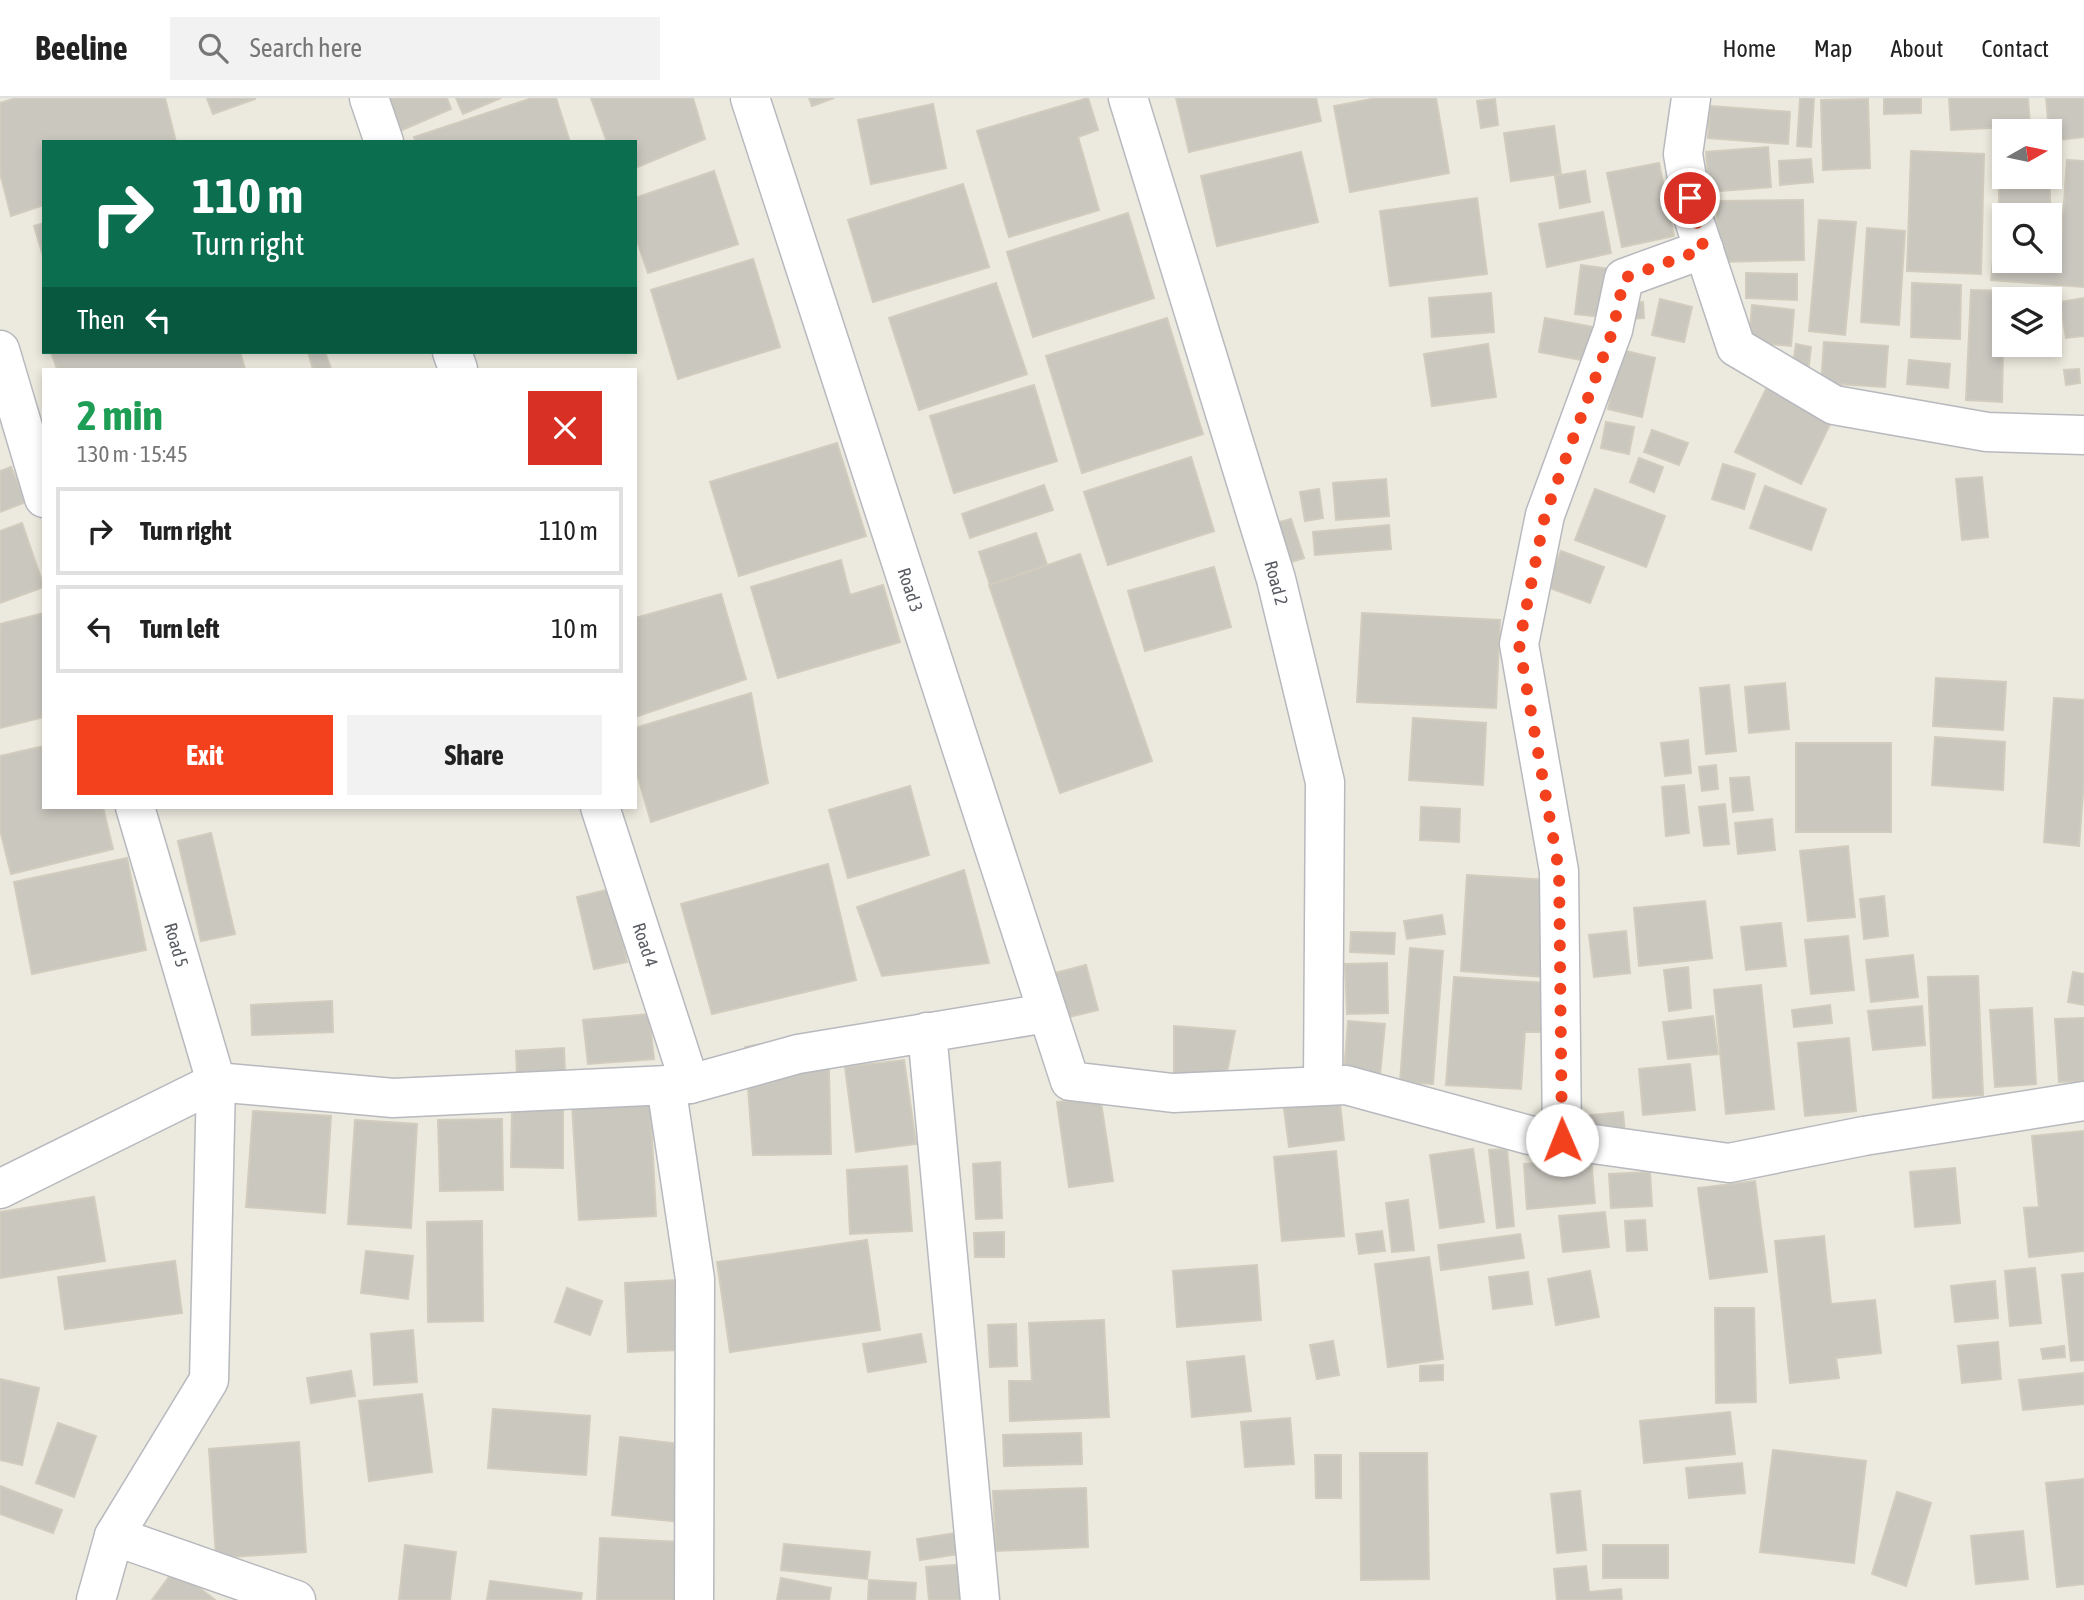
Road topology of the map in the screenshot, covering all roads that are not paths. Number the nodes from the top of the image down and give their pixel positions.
1 (369, 98) edge
2 (750, 98) edge
3 (1128, 98) edge
4 (1691, 98) edge
5 (383, 140) edge
6 (1704, 249) junction
7 (0, 350) edge
8 (2084, 435) edge
9 (42, 491) edge
10 (136, 809) edge
11 (601, 809) edge
12 (1047, 1013) junction
13 (927, 1032) junction
14 (216, 1083) junction
15 (678, 1084) junction
16 (1323, 1084) junction
17 (2084, 1101) edge
18 (1562, 1140) junction
19 (0, 1189) edge
20 (114, 1536) junction
21 (96, 1600) edge
22 (296, 1600) edge
23 (694, 1600) edge
24 (980, 1600) edge

1 - 5 street
2 - 12 street, Road 3
3 - 16 street, Road 2
4 - 6 street
6 - 8 street
6 - 18 street
7 - 9 street
10 - 14 street, Road 5
11 - 15 street, Road 4
12 - 13 street
12 - 16 street, Road 3
13 - 15 street
13 - 24 street
14 - 15 street
14 - 19 street
14 - 20 street, Road 5
15 - 23 street, Road 4
16 - 18 street
17 - 18 street
20 - 21 street, Road 5
20 - 22 street

